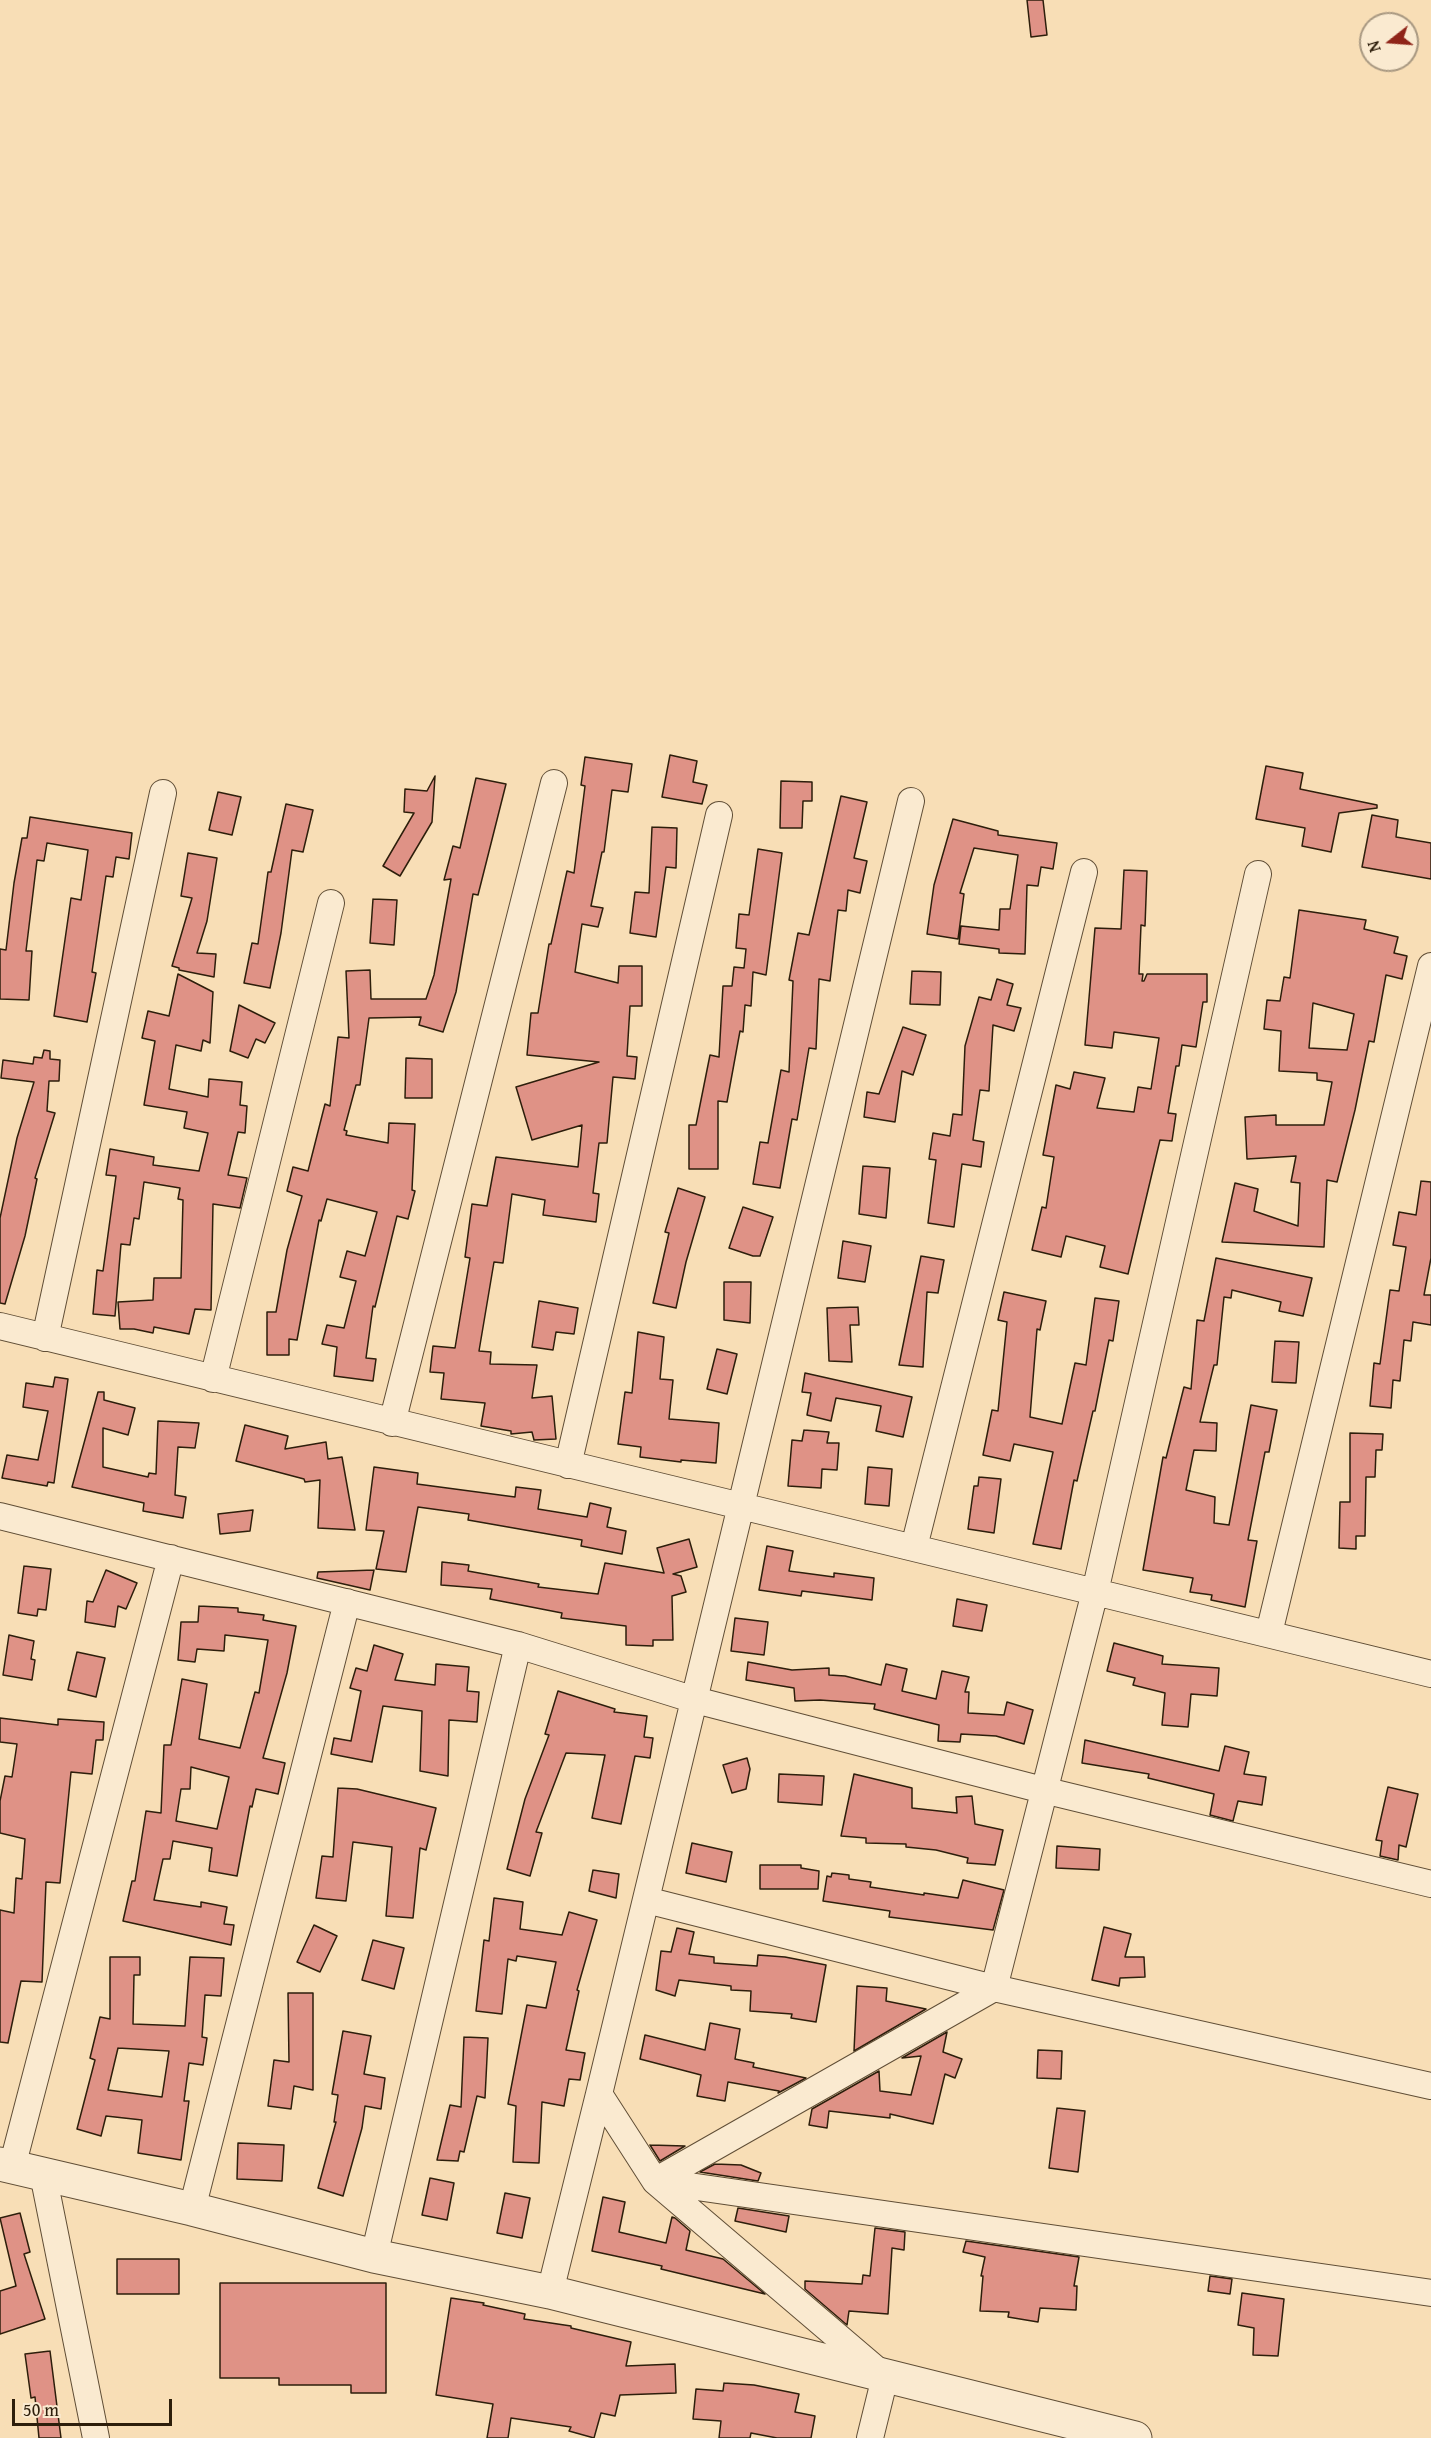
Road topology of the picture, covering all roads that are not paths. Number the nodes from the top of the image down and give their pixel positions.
1 (554, 783) dead end
2 (163, 794) dead end
3 (910, 801) dead end
4 (719, 815) dead end
5 (1084, 872) dead end
6 (1257, 874) dead end
7 (331, 903) dead end
8 (1431, 966) edge
9 (0, 1326) edge
10 (45, 1338) junction
11 (213, 1379) junction
12 (392, 1423) junction
13 (568, 1465) junction
14 (741, 1507) junction
15 (0, 1516) edge
16 (914, 1547) junction
17 (171, 1558) junction
18 (1095, 1592) junction
19 (347, 1602) junction
20 (1269, 1633) junction
21 (518, 1645) junction
22 (1431, 1674) edge
23 (696, 1700) junction
24 (1043, 1790) junction
25 (1431, 1884) edge
26 (646, 1900) junction
27 (994, 1988) junction
28 (1431, 2086) edge
29 (599, 2094) junction
30 (6, 2166) edge
31 (43, 2174) junction
32 (655, 2181) junction
33 (192, 2209) junction
34 (374, 2256) junction
35 (550, 2292) junction
36 (1431, 2293) edge
37 (885, 2377) junction
38 (96, 2438) edge
39 (870, 2438) edge
40 (1135, 2438) edge

1 - 12 street
2 - 10 street
3 - 14 street
4 - 13 street
5 - 16 street
6 - 18 street
7 - 11 street
8 - 20 street
9 - 10 street
10 - 11 street
11 - 12 street
12 - 13 street
13 - 14 street
14 - 16 street
14 - 23 street
15 - 17 street
16 - 18 street
17 - 19 street
17 - 30 street
18 - 20 street
18 - 24 street
19 - 21 street
19 - 33 street
20 - 22 street
21 - 23 street
21 - 34 street
23 - 24 street
23 - 26 street
24 - 25 street
24 - 27 street
26 - 27 street
26 - 29 street
27 - 28 street
27 - 32 street
29 - 32 street
29 - 35 street
30 - 31 street
31 - 33 street
31 - 38 street
32 - 36 street
32 - 37 street
33 - 34 street
34 - 35 street
35 - 37 street
37 - 39 street
37 - 40 street

